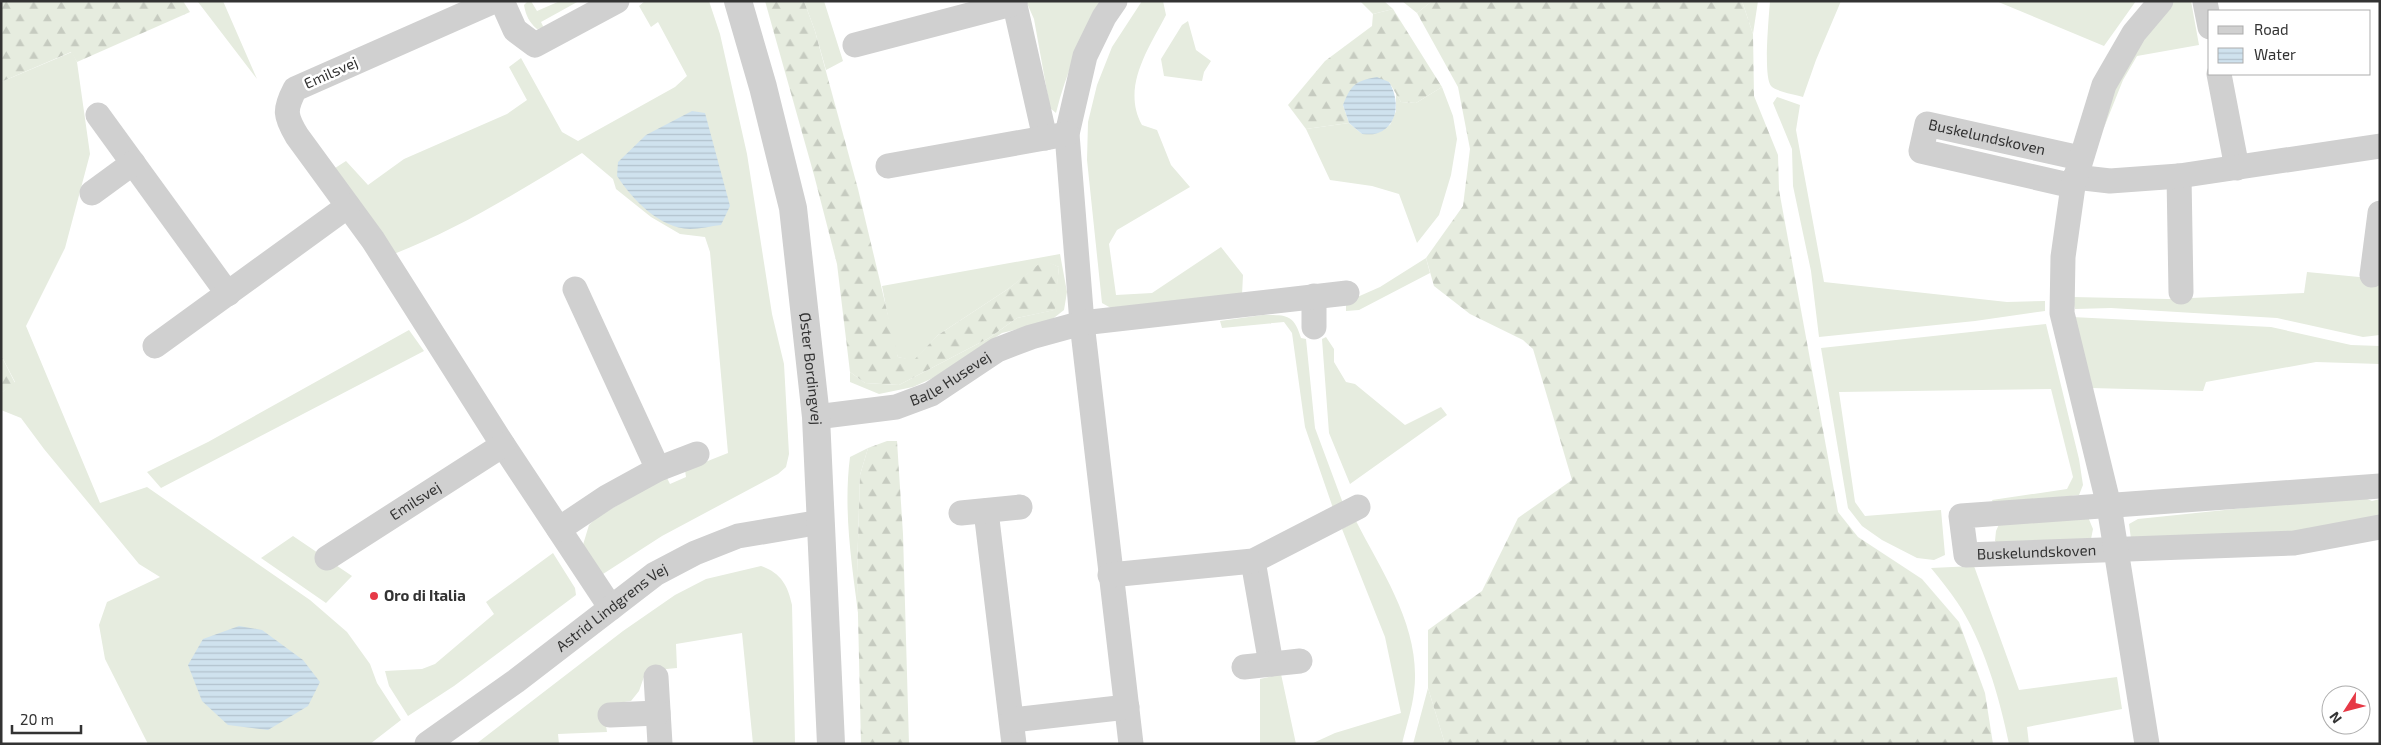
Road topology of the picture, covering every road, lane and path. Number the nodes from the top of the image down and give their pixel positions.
1 (494, 1) edge
2 (502, 1) edge
3 (617, 1) edge
4 (738, 1) edge
5 (1115, 1) edge
6 (2161, 1) edge
7 (1014, 2) edge
8 (2205, 2) edge
9 (2208, 17) edge
10 (855, 45) dead end
11 (2219, 75) edge
12 (98, 115) dead end
13 (1056, 136) junction
14 (2380, 146) edge
15 (133, 163) junction
16 (888, 166) dead end
17 (2237, 168) junction
18 (2076, 174) junction
19 (2179, 176) junction
20 (92, 193) dead end
21 (348, 206) junction
22 (2380, 213) edge
23 (2372, 275) dead end
24 (575, 289) dead end
25 (2180, 292) dead end
26 (1347, 293) dead end
27 (228, 294) junction
28 (1314, 296) junction
29 (1082, 323) junction
30 (1314, 327) dead end
31 (155, 346) dead end
32 (816, 417) junction
33 (503, 445) junction
34 (697, 454) dead end
35 (658, 469) junction
36 (2380, 486) edge
37 (1020, 506) dead end
38 (2108, 506) junction
39 (1358, 507) dead end
40 (986, 510) junction
41 (961, 513) dead end
42 (820, 522) junction
43 (2380, 527) edge
44 (559, 529) junction
45 (2116, 550) junction
46 (327, 558) dead end
47 (1253, 561) junction
48 (1110, 575) junction
49 (611, 608) junction
50 (1300, 661) dead end
51 (1271, 664) junction
52 (1244, 667) dead end
53 (656, 677) dead end
54 (1127, 707) junction
55 (658, 713) junction
56 (610, 715) dead end
57 (1013, 732) edge
58 (436, 741) edge
59 (660, 744) edge
60 (831, 744) edge
61 (1131, 744) edge
62 (2147, 744) edge

1 - 21 street, Emilsvej
2 - 3 street
4 - 32 street, Øster Bordingvej
5 - 13 street
6 - 18 street, Buskelundskoven
7 - 10 street
7 - 13 street
8 - 9 street
11 - 17 street
12 - 15 street
13 - 16 street
13 - 29 street
14 - 17 street, Buskelundskoven
15 - 20 street
15 - 27 street
17 - 19 street, Buskelundskoven
18 - 18 street, Buskelundskoven
18 - 19 street, Buskelundskoven
18 - 38 street, Buskelundskoven
19 - 25 street
21 - 27 street
21 - 33 street, Emilsvej
22 - 23 street
24 - 35 street
26 - 28 street, Balle Husevej
27 - 31 street
28 - 29 street, Balle Husevej
28 - 30 street
29 - 32 street, Balle Husevej
29 - 48 street
32 - 42 street, Øster Bordingvej
33 - 44 street, Emilsvej
33 - 46 street, Emilsvej
34 - 35 street
35 - 44 street
36 - 38 street, Buskelundskoven
37 - 40 street
38 - 45 street, Buskelundskoven
38 - 45 street, Buskelundskoven
39 - 47 street
40 - 41 street
40 - 57 street
42 - 49 street, Astrid Lindgrens Vej
42 - 60 street, Øster Bordingvej
43 - 45 street, Buskelundskoven
44 - 49 street, Emilsvej
45 - 62 street, Buskelundskoven
47 - 48 street
47 - 51 street
48 - 54 street
49 - 58 street, Astrid Lindgrens Vej
50 - 51 street
51 - 52 street
53 - 55 street
54 - 57 street
54 - 61 street
55 - 56 street
55 - 59 street

